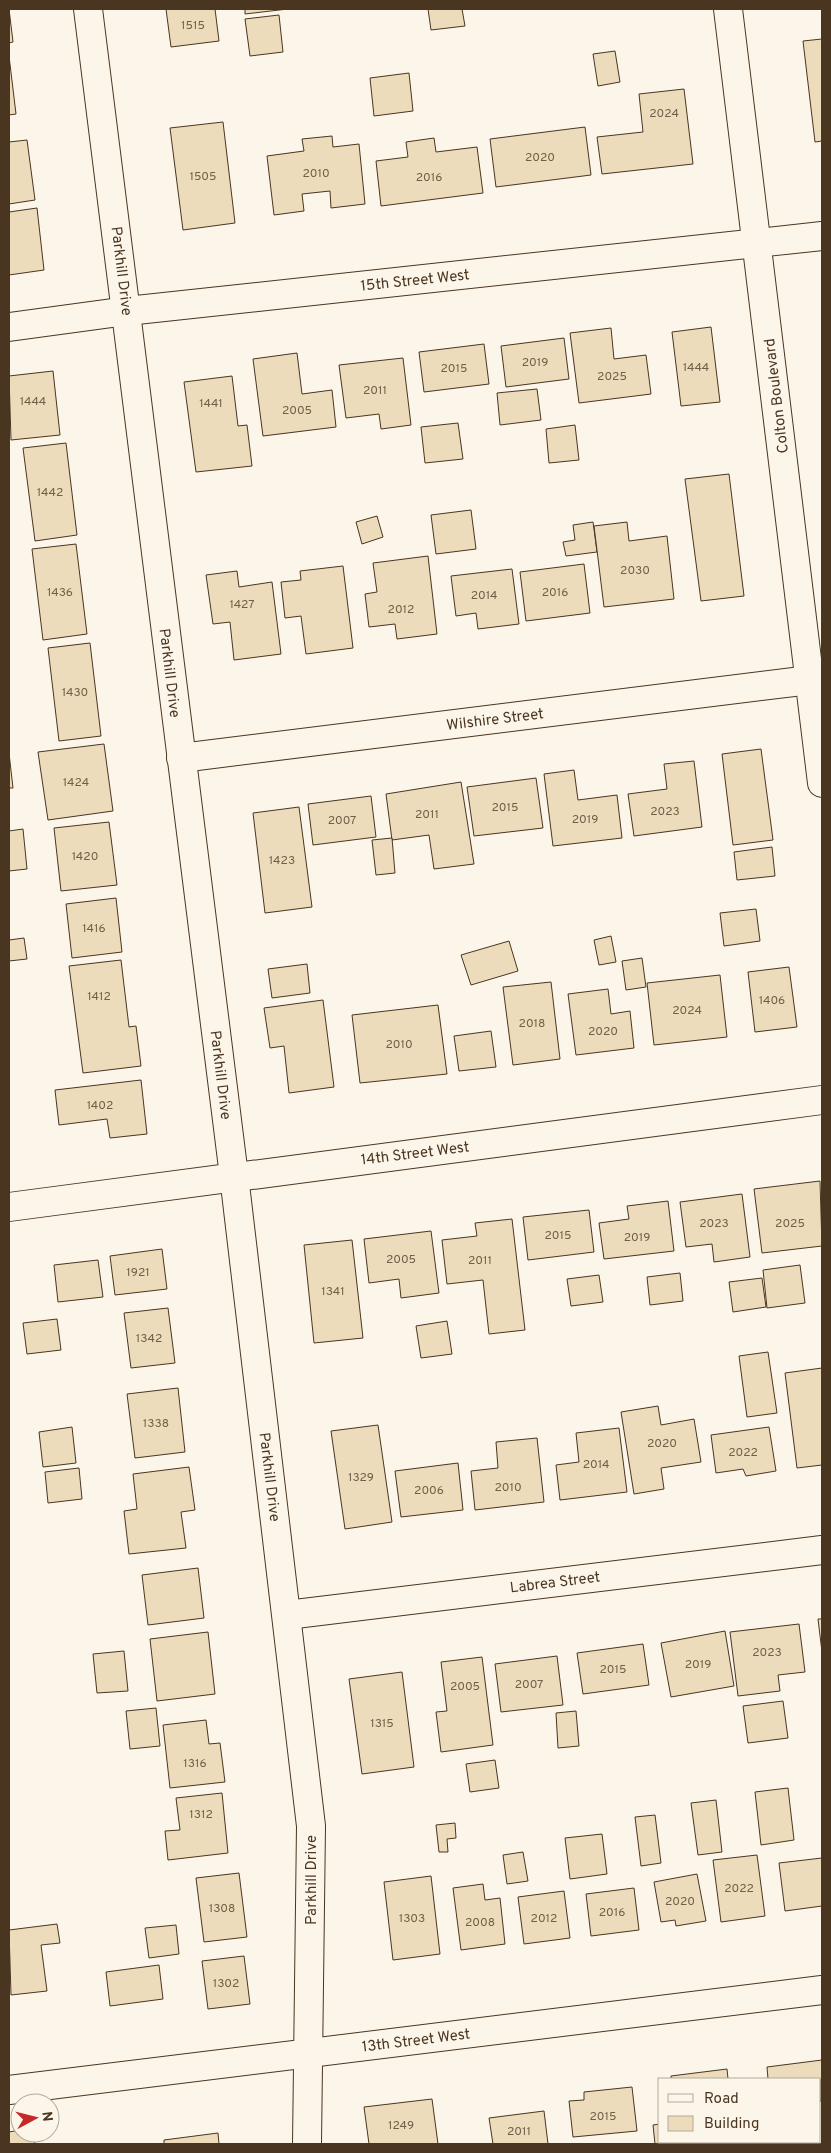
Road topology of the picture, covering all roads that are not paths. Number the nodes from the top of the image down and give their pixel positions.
1 (88, 9) edge
2 (728, 9) edge
3 (822, 236) edge
4 (757, 244) junction
5 (127, 311) junction
6 (9, 327) edge
7 (810, 680) junction
8 (180, 758) junction
9 (822, 783) edge
10 (822, 1100) edge
11 (234, 1176) junction
12 (9, 1207) edge
13 (822, 1550) edge
14 (287, 1615) junction
15 (822, 1990) edge
16 (310, 2053) junction
17 (9, 2090) edge
18 (307, 2144) edge

1 - 5 street, Parkhill Drive
2 - 4 street, Colton Boulevard
3 - 4 street, 15th Street West
4 - 5 street, 15th Street West
4 - 7 street, Colton Boulevard
5 - 6 street, 15th Street West
5 - 8 street, Parkhill Drive
7 - 8 street, Wilshire Street
7 - 9 street, Colton Boulevard
8 - 11 street, Parkhill Drive
10 - 11 street, 14th Street West
11 - 12 street, 14th Street West
11 - 14 street, Parkhill Drive
13 - 14 street, Labrea Street
14 - 16 street, Parkhill Drive
15 - 16 street, 13th Street West
16 - 17 street, 13th Street West
16 - 18 street, Parkhill Drive

